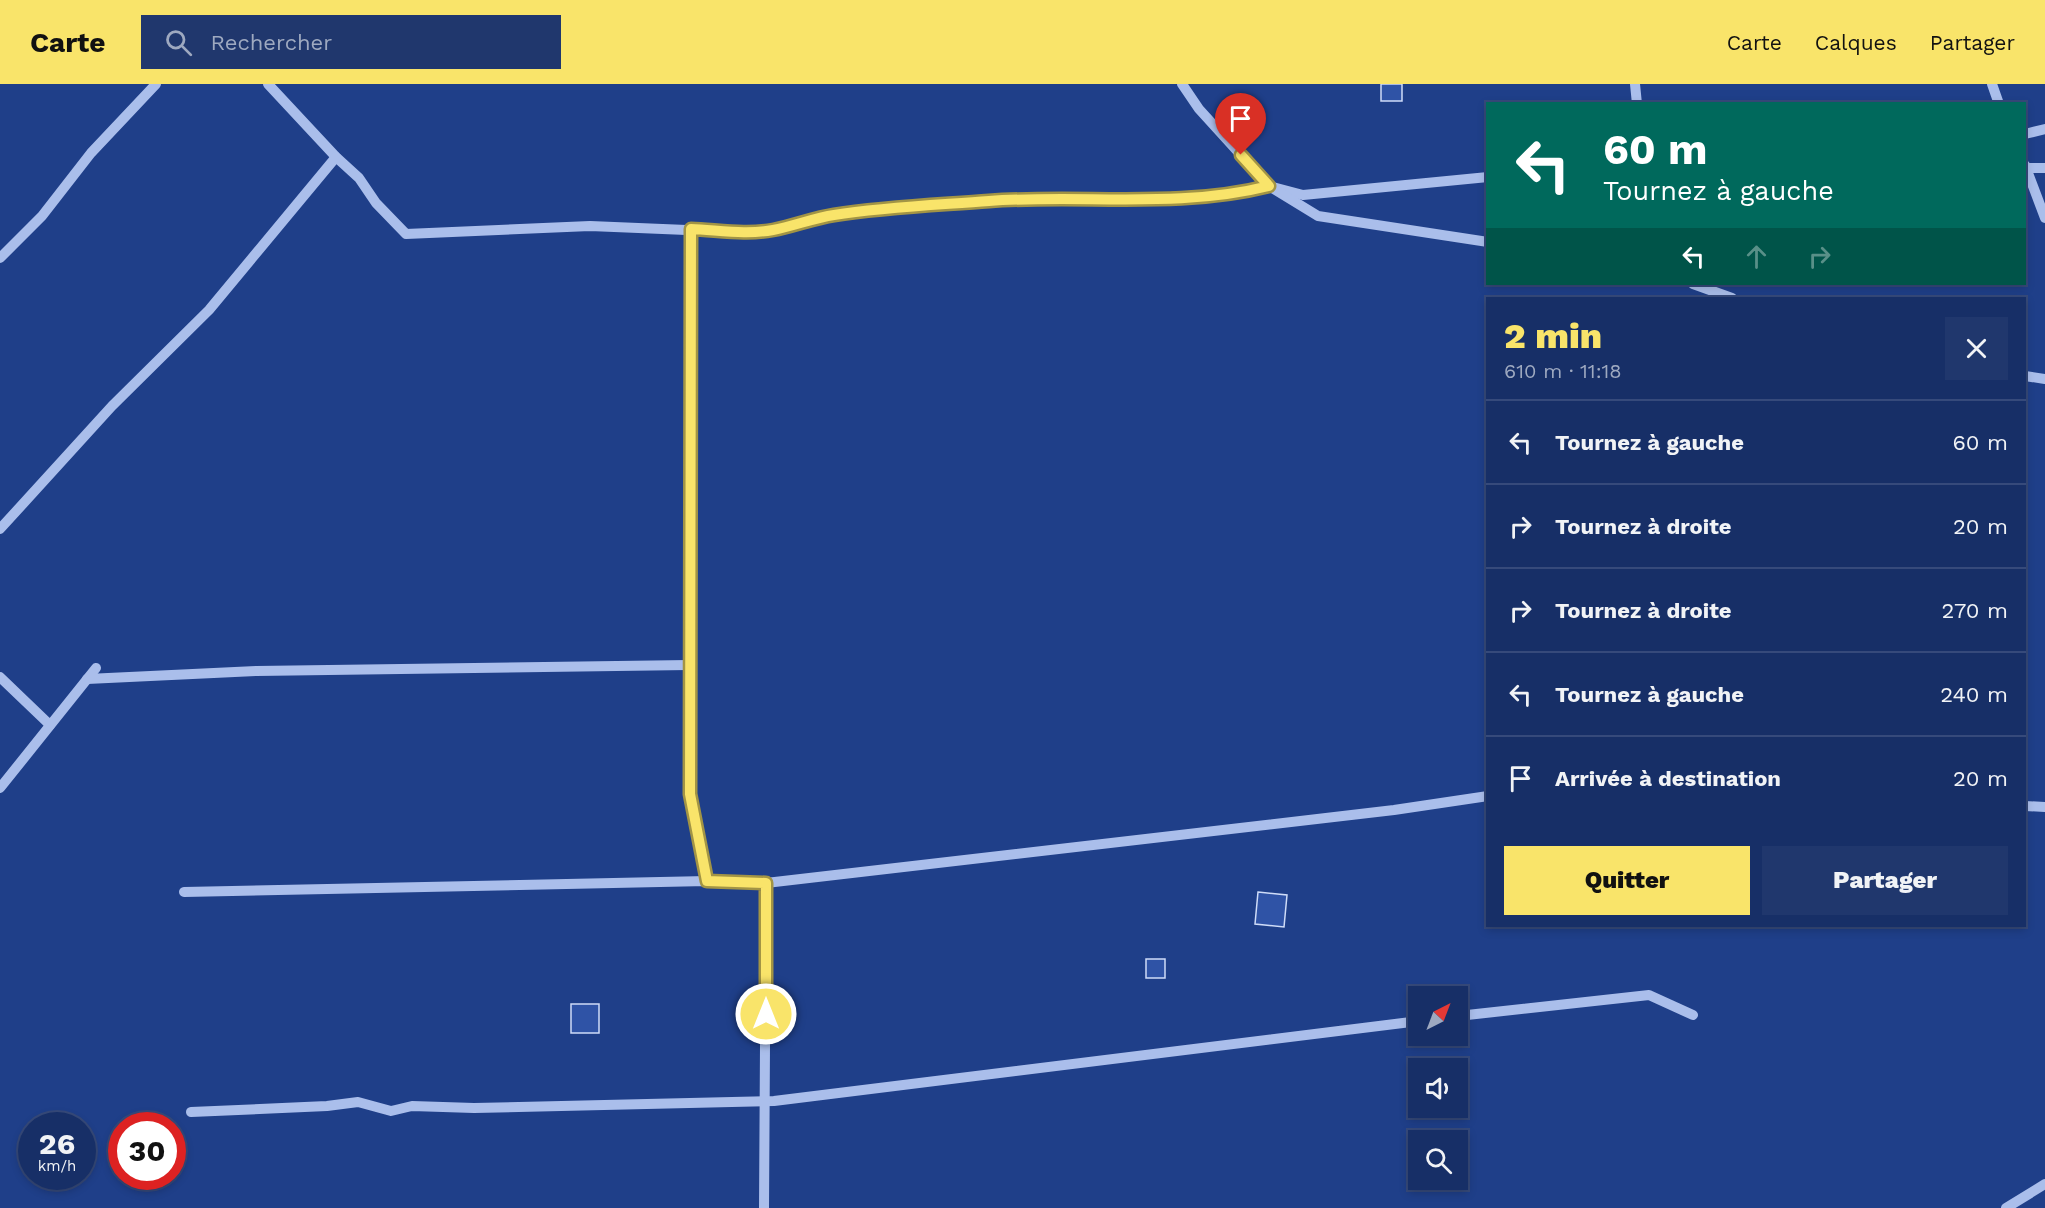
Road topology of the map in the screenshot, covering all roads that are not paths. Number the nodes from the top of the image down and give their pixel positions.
1 (156, 84) edge
2 (268, 84) edge
3 (1182, 84) edge
4 (1635, 84) edge
5 (1992, 84) edge
6 (1637, 102) edge
7 (1998, 102) edge
8 (2045, 129) edge
9 (2026, 134) edge
10 (336, 157) junction
11 (2026, 167) edge
12 (2045, 168) edge
13 (1486, 177) edge
14 (1269, 186) junction
15 (2045, 218) edge
16 (691, 229) junction
17 (1486, 242) edge
18 (0, 258) edge
19 (1696, 285) edge
20 (1729, 297) edge
21 (2026, 376) edge
22 (2045, 379) edge
23 (0, 529) edge
24 (689, 665) junction
25 (96, 668) dead end
26 (0, 677) edge
27 (87, 679) junction
28 (50, 725) junction
29 (0, 788) edge
30 (1486, 796) edge
31 (2026, 806) edge
32 (2045, 807) edge
33 (707, 881) junction
34 (766, 883) junction
35 (184, 892) dead end
36 (1468, 1015) edge
37 (1693, 1015) dead end
38 (1408, 1022) edge
39 (765, 1101) junction
40 (191, 1112) dead end
41 (2045, 1185) edge
42 (764, 1208) edge
43 (2006, 1208) edge

1 - 18 street
2 - 10 street
3 - 14 street
4 - 6 street
5 - 7 street
8 - 9 street
10 - 16 street
10 - 23 street
11 - 12 street
11 - 15 street
13 - 14 street
14 - 16 street
14 - 17 street
16 - 24 street
19 - 20 street
21 - 22 street
24 - 27 street
24 - 33 street
25 - 27 street
26 - 28 street
27 - 28 street
28 - 29 street
30 - 34 street
31 - 32 street
33 - 34 street
33 - 35 street
34 - 39 street
36 - 37 street
38 - 39 street
39 - 40 street
39 - 42 street
41 - 43 street

